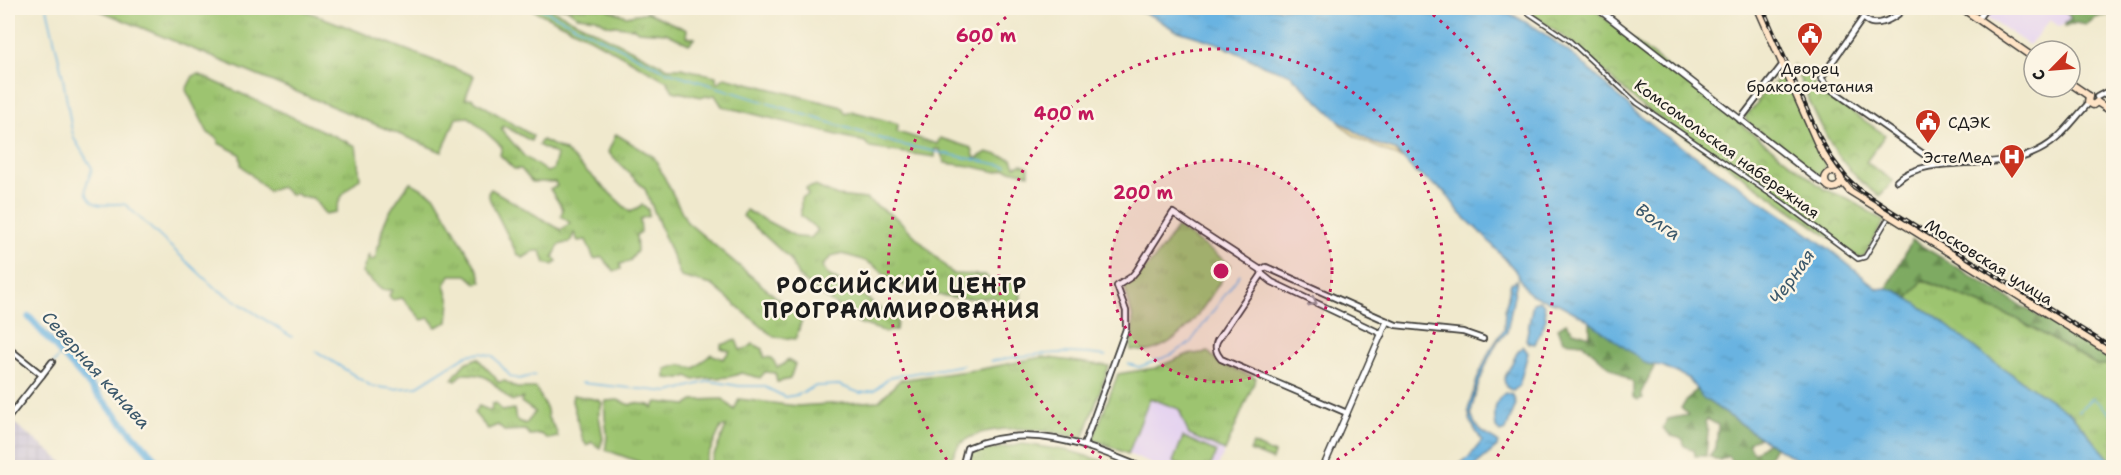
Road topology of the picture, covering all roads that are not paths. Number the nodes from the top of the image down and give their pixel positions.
1 (1521, 8) edge
2 (1597, 8) edge
3 (1758, 8) edge
4 (1904, 8) edge
5 (1962, 8) edge
6 (1986, 8) edge
7 (1978, 19) junction
8 (2022, 50) edge
9 (1783, 64) junction
10 (2114, 88) edge
11 (2082, 94) edge
12 (2089, 100) junction
13 (2097, 100) junction
14 (2114, 113) edge
15 (1740, 120) junction
16 (1828, 164) junction
17 (1939, 165) junction
18 (1838, 176) junction
19 (1898, 181) dead end
20 (1828, 182) junction
21 (1850, 191) junction
22 (1887, 220) dead end
23 (1263, 270) junction
24 (1360, 309) junction
25 (1387, 321) junction
26 (1354, 322) junction
27 (1382, 334) junction
28 (1483, 339) dead end
29 (8, 348) edge
30 (2114, 355) edge
31 (52, 362) dead end
32 (42, 375) junction
33 (8, 408) edge
34 (12, 412) junction
35 (1347, 413) junction
36 (8, 418) edge
37 (1084, 445) junction
38 (962, 468) edge
39 (1143, 468) edge
40 (1323, 468) edge

1 - 22 street, Комсомольская набережная
2 - 15 street
3 - 9 main road
4 - 17 street
5 - 7 main road
6 - 7 street
7 - 8 main road
9 - 15 street
9 - 16 main road
10 - 13 street
11 - 12 main road
12 - 13 main road
12 - 17 street
13 - 14 main road
15 - 20 street
16 - 18 main road
16 - 20 main road
17 - 19 street
18 - 20 main road
18 - 20 main road
18 - 21 main road
20 - 21 main road
21 - 30 main road, Московская улица
23 - 24 street
23 -> 26 street
23 - 35 street
23 - 37 street
24 - 25 street
24 - 26 street
25 - 27 street
25 - 28 street
26 - 27 street
27 - 35 street
29 - 32 street
31 - 32 street
32 - 34 street
33 - 34 street
34 - 36 street
35 - 40 street
37 - 38 street
37 - 39 street

